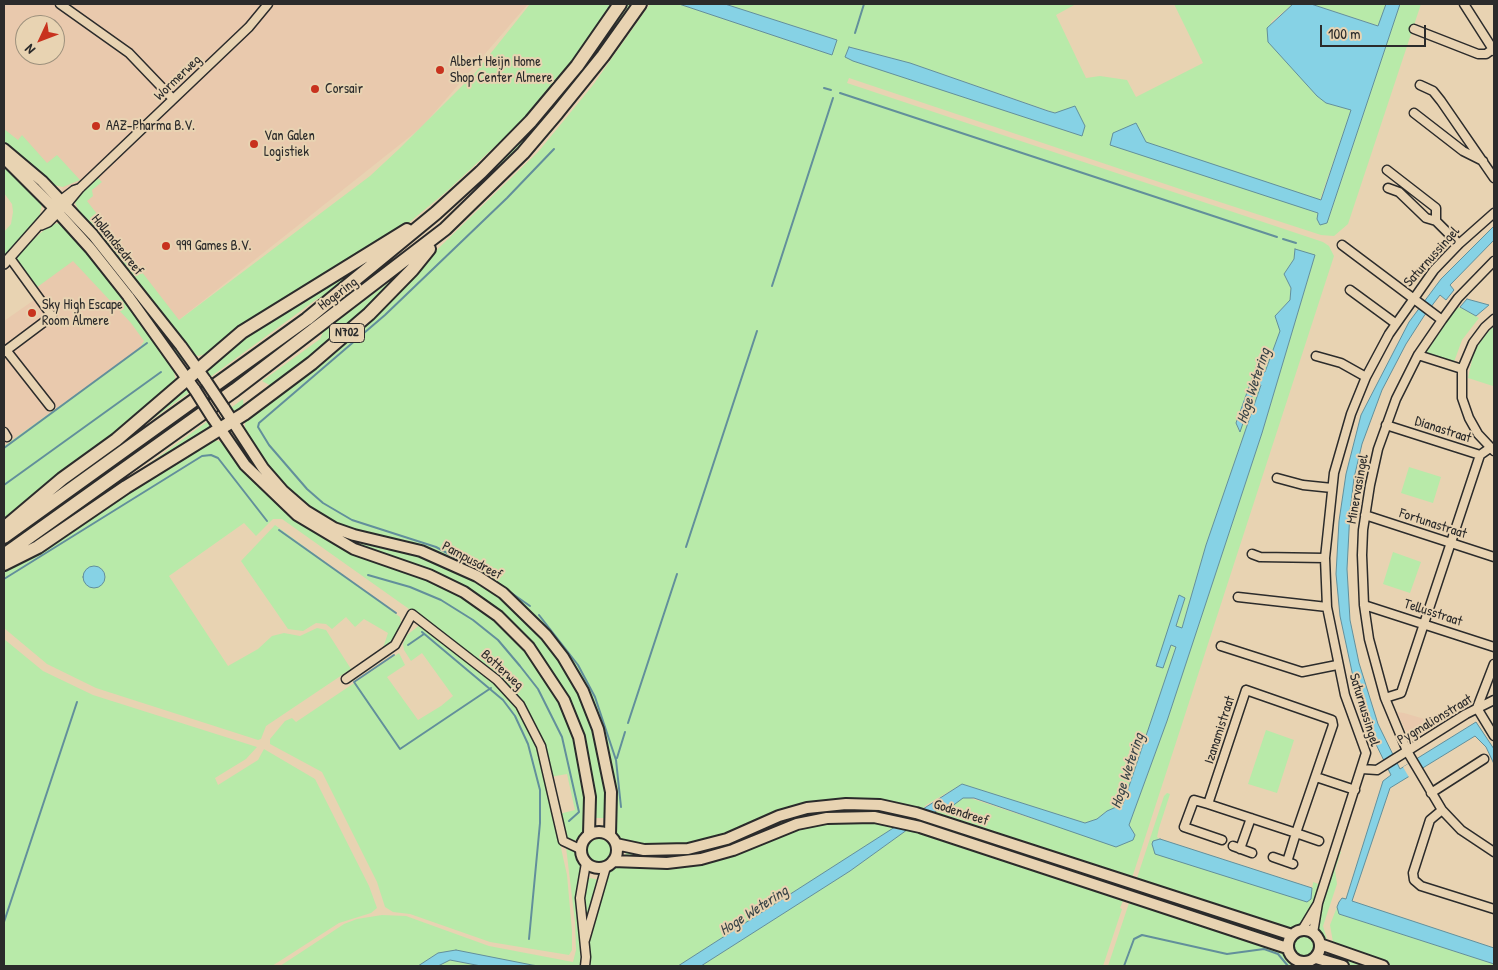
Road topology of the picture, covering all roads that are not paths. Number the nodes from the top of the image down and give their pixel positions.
1 (60, 4) edge
2 (268, 4) edge
3 (620, 4) edge
4 (640, 4) edge
5 (1464, 4) edge
6 (1414, 29) dead end
7 (1494, 50) edge
8 (1420, 85) dead end
9 (173, 99) junction
10 (1414, 114) dead end
11 (4, 149) edge
12 (4, 158) edge
13 (1483, 162) junction
14 (1387, 170) dead end
15 (1494, 178) edge
16 (1388, 188) dead end
17 (60, 206) junction
18 (436, 213) junction
19 (1494, 213) edge
20 (1436, 221) junction
21 (445, 230) junction
22 (1459, 244) junction
23 (1342, 245) dead end
24 (7, 261) edge
25 (1494, 261) edge
26 (1350, 290) dead end
27 (1415, 301) junction
28 (1439, 318) junction
29 (1494, 319) edge
30 (1395, 324) junction
31 (5, 351) edge
32 (1418, 355) junction
33 (1316, 356) dead end
34 (198, 369) junction
35 (1462, 369) junction
36 (1366, 377) junction
37 (187, 378) junction
38 (50, 406) dead end
39 (224, 408) joint
40 (233, 421) junction
41 (1386, 425) junction
42 (219, 430) junction
43 (1492, 449) edge
44 (1480, 455) junction
45 (1277, 478) dead end
46 (1332, 488) junction
47 (1365, 515) junction
48 (4, 528) edge
49 (4, 537) edge
50 (1450, 543) junction
51 (1252, 554) dead end
52 (4, 555) edge
53 (1494, 557) edge
54 (1325, 558) junction
55 (4, 564) edge
56 (1238, 597) dead end
57 (1364, 605) junction
58 (1327, 607) junction
59 (1424, 623) junction
60 (1221, 646) dead end
61 (1494, 647) edge
62 (1494, 664) edge
63 (1337, 665) junction
64 (346, 678) dead end
65 (1385, 698) junction
66 (1494, 700) edge
67 (1477, 708) junction
68 (1494, 736) edge
69 (1407, 751) junction
70 (1484, 759) dead end
71 (1362, 769) junction
72 (1316, 777) junction
73 (1355, 790) junction
74 (1430, 793) junction
75 (1208, 804) junction
76 (1442, 810) junction
77 (1251, 818) junction
78 (1296, 833) junction
79 (589, 834) junction
80 (610, 836) junction
81 (1222, 840) dead end
82 (1319, 841) dead end
83 (616, 844) junction
84 (580, 848) junction
85 (1494, 852) edge
86 (1252, 853) dead end
87 (1273, 857) dead end
88 (586, 863) junction
89 (610, 864) junction
90 (1318, 903) junction
91 (1494, 910) edge
92 (1302, 930) junction
93 (1314, 933) junction
94 (1292, 935) junction
95 (585, 942) junction
96 (1320, 944) junction
97 (1287, 948) junction
98 (1316, 958) junction
99 (585, 966) edge
100 (1344, 966) edge
101 (1383, 966) edge

1 - 9 street
2 - 9 street, Wormerweg
3 - 18 highway, Hogering / N702
4 - 21 highway, Hogering / N702
5 - 7 street
6 - 7 street
8 - 13 street
9 - 17 street, Wormerweg
10 - 13 street
11 - 17 main road, Hollandsedreef
12 - 17 main road, Hollandsedreef
13 - 15 street
14 - 20 street
16 - 20 street
17 - 24 street
17 - 34 main road, Hollandsedreef
17 - 37 main road, Hollandsedreef
18 - 34 highway, N702
18 - 49 highway, Hogering / N702
19 - 22 street, Saturnussingel
20 - 22 street
21 - 40 highway, N702
21 - 52 highway, Hogering / N702
22 - 27 street, Saturnussingel
23 - 27 street
24 - 31 street
25 - 28 street, Minervasingel
26 - 30 street
27 - 28 street
27 - 30 street, Saturnussingel
28 - 32 street, Minervasingel
29 - 35 street
30 - 36 street, Saturnussingel
31 - 38 street
32 - 35 street
32 - 41 street, Minervasingel
33 - 36 street
34 - 37 highway, N702
34 - 39 main road, Hollandsedreef, bridge
35 - 43 street
36 - 46 street, Saturnussingel
37 - 42 main road, Hollandsedreef, bridge
37 - 48 highway, N702
39 - 40 main road, Pampusdreef
40 - 42 highway, N702
40 - 80 main road, Pampusdreef
41 - 44 street, Dianastraat
41 - 47 street, Minervasingel
42 - 55 highway, N702
42 - 79 main road
43 - 44 street, Dianastraat
44 - 50 street
45 - 46 street
46 - 54 street, Saturnussingel
47 - 50 street, Fortunastraat
47 - 57 street, Minervasingel
50 - 53 street, Fortunastraat
50 - 59 street
51 - 54 street
54 - 58 street, Saturnussingel
56 - 58 street
57 - 59 street, Tellusstraat
57 - 65 street, Minervasingel
58 - 63 street, Saturnussingel
59 - 61 street, Tellusstraat
59 - 65 street
60 - 63 street
62 - 67 street
63 - 71 street, Saturnussingel
64 - 84 street, Botterweg
65 - 69 street, Minervasingel
66 - 67 street, Pygmalionstraat
67 - 68 street
67 - 69 street, Pygmalionstraat
69 - 71 street, Pygmalionstraat
69 - 74 street, Minervasingel
70 - 74 street
71 - 73 street, Saturnussingel
72 - 73 street
72 - 75 street, Izanamistraat
72 - 78 street, Izanamistraat
73 - 90 street, Saturnussingel
74 - 76 street, Minervasingel
75 - 77 street
75 - 81 street
76 - 85 street, Minervasingel
76 - 91 street
77 - 78 street
77 - 86 street
78 - 82 street
78 - 87 street, Izanamistraat
79 - 80 main road
79 - 84 main road
80 - 83 main road
83 - 89 main road
83 - 94 main road, Godendreef
84 - 88 main road
88 - 89 main road
88 - 95 street
89 - 95 street
89 - 97 main road, Godendreef
90 - 92 street, Saturnussingel
90 - 93 street, Saturnussingel
92 - 93 main road
92 - 94 main road
93 - 96 main road
94 - 97 main road
95 - 99 street
96 - 98 main road
96 - 101 main road
97 - 98 main road
98 - 100 main road

